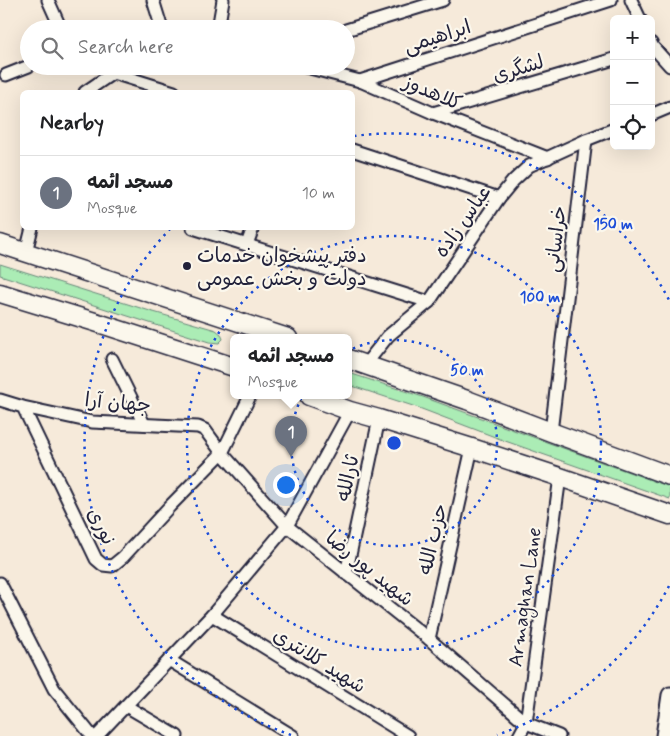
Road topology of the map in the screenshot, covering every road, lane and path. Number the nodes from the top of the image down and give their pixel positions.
1 (48, 0) edge
2 (153, 0) edge
3 (444, 0) edge
4 (611, 0) edge
5 (632, 0) edge
6 (226, 1) edge
7 (638, 15) edge
8 (57, 20) edge
9 (159, 20) edge
10 (221, 20) edge
11 (355, 27) edge
12 (655, 49) edge
13 (611, 60) edge
14 (670, 66) edge
15 (20, 70) edge
16 (6, 75) dead end
17 (110, 75) edge
18 (119, 75) edge
19 (337, 75) edge
20 (360, 81) junction
21 (88, 90) edge
22 (168, 90) edge
23 (670, 107) edge
24 (433, 113) junction
25 (655, 113) edge
26 (610, 131) edge
27 (586, 140) junction
28 (355, 151) edge
29 (548, 158) junction
30 (500, 198) junction
31 (32, 230) edge
32 (200, 230) edge
33 (252, 230) edge
34 (0, 244) edge
35 (247, 244) junction
36 (26, 252) junction
37 (0, 293) edge
38 (429, 302) junction
39 (246, 332) edge
40 (260, 334) edge
41 (112, 359) dead end
42 (357, 362) edge
43 (230, 365) edge
44 (249, 399) edge
45 (317, 399) edge
46 (0, 400) edge
47 (23, 407) junction
48 (350, 411) junction
49 (379, 419) junction
50 (144, 424) junction
51 (551, 432) junction
52 (472, 448) junction
53 (222, 453) junction
54 (670, 476) edge
55 (560, 477) junction
56 (670, 515) edge
57 (287, 526) junction
58 (346, 574) junction
59 (0, 583) edge
60 (212, 615) junction
61 (428, 639) junction
62 (169, 660) junction
63 (670, 695) edge
64 (126, 706) junction
65 (526, 723) junction
66 (92, 736) edge
67 (97, 736) edge
68 (177, 736) edge
69 (293, 736) edge
70 (408, 736) edge
71 (519, 736) edge
72 (558, 736) edge
73 (664, 736) edge

1 - 8 street
2 - 9 street
3 - 11 street
4 - 20 street, ابراهیمی
5 - 7 street
6 - 10 street
12 - 14 street
13 - 24 street, لشگری
15 - 16 street
17 - 21 street
18 - 22 street
19 - 20 street, کلاهدوز
20 - 24 street, کلاهدوز
23 - 25 street
24 - 29 street, کلاهدوز
26 - 27 street, عباس زاده
27 - 29 street, عباس زاده
27 - 51 street, خراسانی
28 - 30 street
29 - 30 street, عباس زاده
30 - 38 street, عباس زاده
31 - 36 street
32 - 35 street
33 - 35 street
34 - 36 main road
35 - 38 street
36 - 39 main road
37 - 43 main road
38 - 42 street, عباس زاده
39 - 40 main road
41 - 50 street
42 - 51 main road
44 - 53 street
45 - 48 main road
46 - 47 street, جهان آرا
47 - 50 street, جهان آرا
47 - 53 street, نوری
48 - 49 main road
48 - 57 street
49 - 52 main road
49 - 58 street, ثارالله
50 - 53 street, جهان آرا
51 - 54 main road
52 - 55 main road
52 - 61 street, حزب الله
53 - 57 street, شهید پور رضا
55 - 56 main road
55 - 65 street, Armaghan Lane
57 - 58 street, شهید پور رضا
57 - 60 street
58 - 61 street, شهید پور رضا
59 - 66 street
60 - 62 street
60 - 70 street, شهید کلانتری
61 - 65 street, شهید پور رضا
62 - 64 street
62 - 69 street
63 - 73 main road
64 - 67 street
64 - 68 street
65 - 71 street
65 - 72 street, شهید پور رضا

